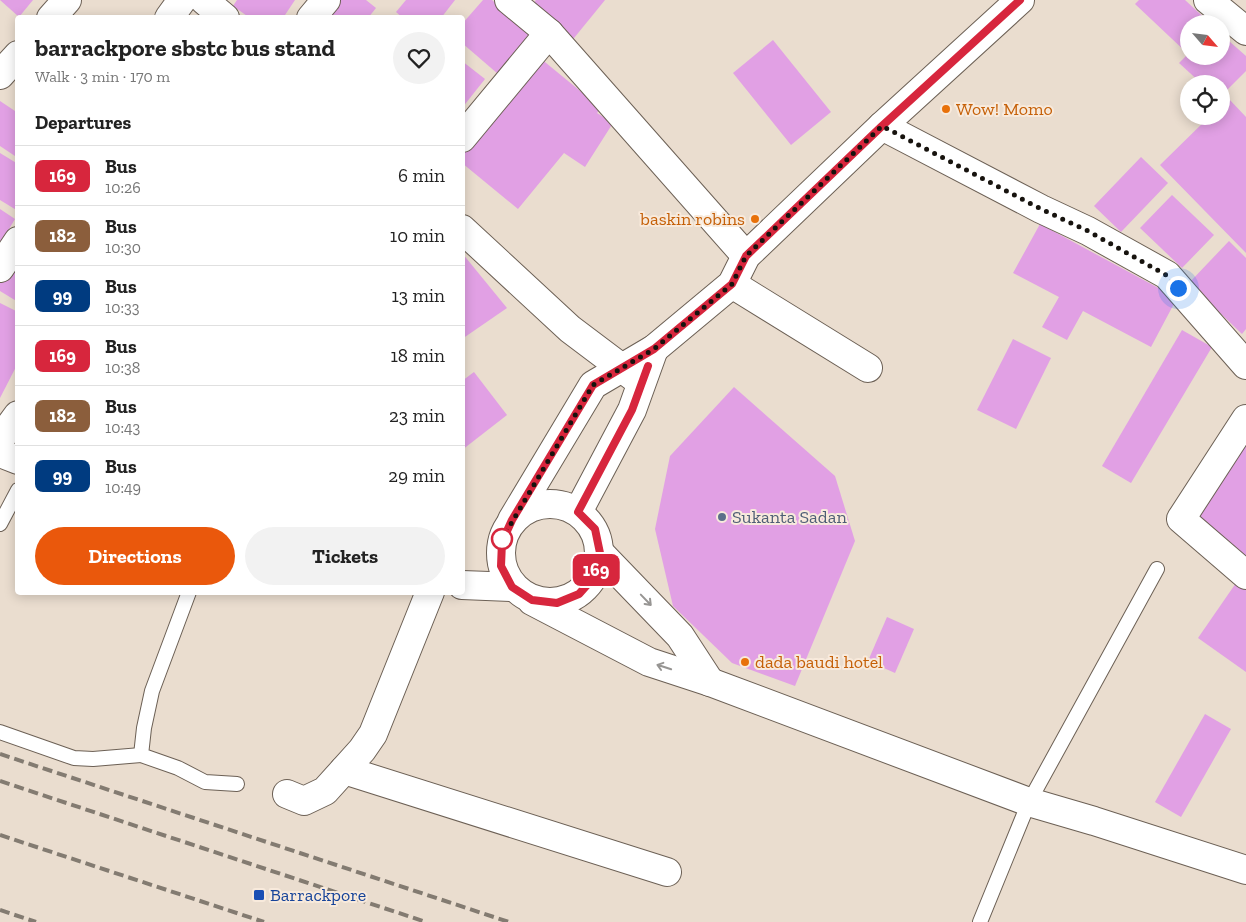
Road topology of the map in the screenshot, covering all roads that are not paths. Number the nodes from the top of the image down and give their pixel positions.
1 (67, 0) edge
2 (182, 0) edge
3 (204, 0) edge
4 (326, 0) edge
5 (509, 0) edge
6 (1020, 0) edge
7 (1208, 0) edge
8 (54, 15) edge
9 (171, 15) edge
10 (221, 15) edge
11 (314, 15) edge
12 (1246, 31) edge
13 (549, 33) junction
14 (15, 58) edge
15 (0, 75) edge
16 (882, 126) junction
17 (465, 134) edge
18 (465, 235) edge
19 (15, 246) edge
20 (746, 256) junction
21 (0, 268) edge
22 (732, 284) junction
23 (1246, 366) edge
24 (868, 368) dead end
25 (632, 375) junction
26 (15, 419) edge
27 (1246, 420) edge
28 (0, 439) edge
29 (0, 453) edge
30 (15, 459) edge
31 (15, 496) edge
32 (578, 512) junction
33 (512, 520) junction
34 (0, 524) edge
35 (600, 553) junction
36 (1157, 569) dead end
37 (1246, 575) edge
38 (465, 585) edge
39 (522, 594) junction
40 (188, 595) edge
41 (429, 595) edge
42 (710, 682) junction
43 (0, 732) edge
44 (141, 755) junction
45 (344, 770) junction
46 (237, 784) dead end
47 (287, 794) dead end
48 (1029, 802) junction
49 (1244, 866) edge
50 (667, 872) dead end
51 (980, 922) edge

1 - 8 street
2 - 9 street
3 - 10 street
4 - 11 street
5 - 13 street
6 - 16 street
7 - 12 street
13 - 17 street
13 - 20 street
14 - 15 street
16 - 20 street
16 - 23 street
18 - 25 street
19 - 21 street
20 - 22 street
22 - 24 street
22 - 25 street
25 - 32 street
25 - 33 street
26 - 28 street
27 - 37 street
29 - 30 street
31 - 34 lane
32 - 33 street
32 - 35 street
33 - 39 street
35 - 39 street
35 -> 42 street
36 - 48 lane
38 - 39 street
42 -> 39 street
40 - 44 lane
41 - 45 street
42 - 48 street
43 - 44 lane
44 - 46 lane
45 - 47 street
45 - 50 street
48 - 49 street
48 - 51 lane

